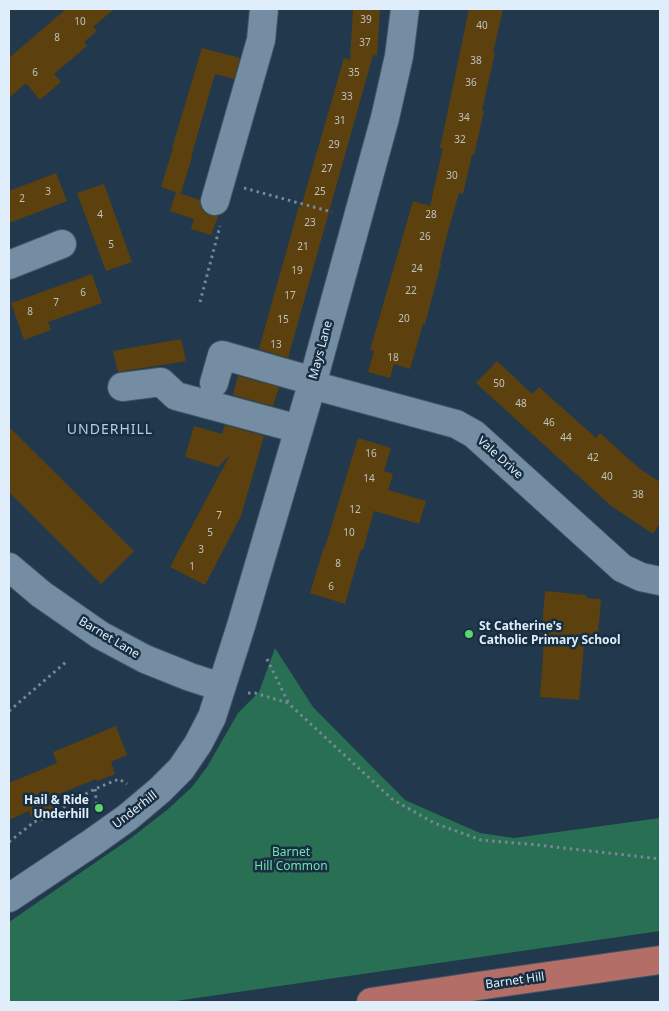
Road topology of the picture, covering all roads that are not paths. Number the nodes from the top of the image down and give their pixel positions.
1 (264, 9) edge
2 (406, 9) edge
3 (219, 211) road end
4 (62, 244) dead end
5 (9, 265) edge
6 (214, 383) dead end
7 (312, 383) junction
8 (122, 387) dead end
9 (299, 429) junction
10 (9, 566) edge
11 (660, 581) edge
12 (221, 687) junction
13 (9, 898) edge
14 (660, 960) edge
15 (440, 997) edge
16 (371, 1002) edge

1 - 3 street
2 - 7 street, Mays Lane
4 - 5 street
6 - 7 street, Vale Drive
7 - 9 street, Mays Lane
7 - 11 street, Vale Drive
8 - 9 street
9 - 12 street, Mays Lane
10 - 12 street, Barnet Lane
12 - 13 street, Underhill
14 - 15 main road, Barnet Hill
15 - 16 main road, Barnet Hill

